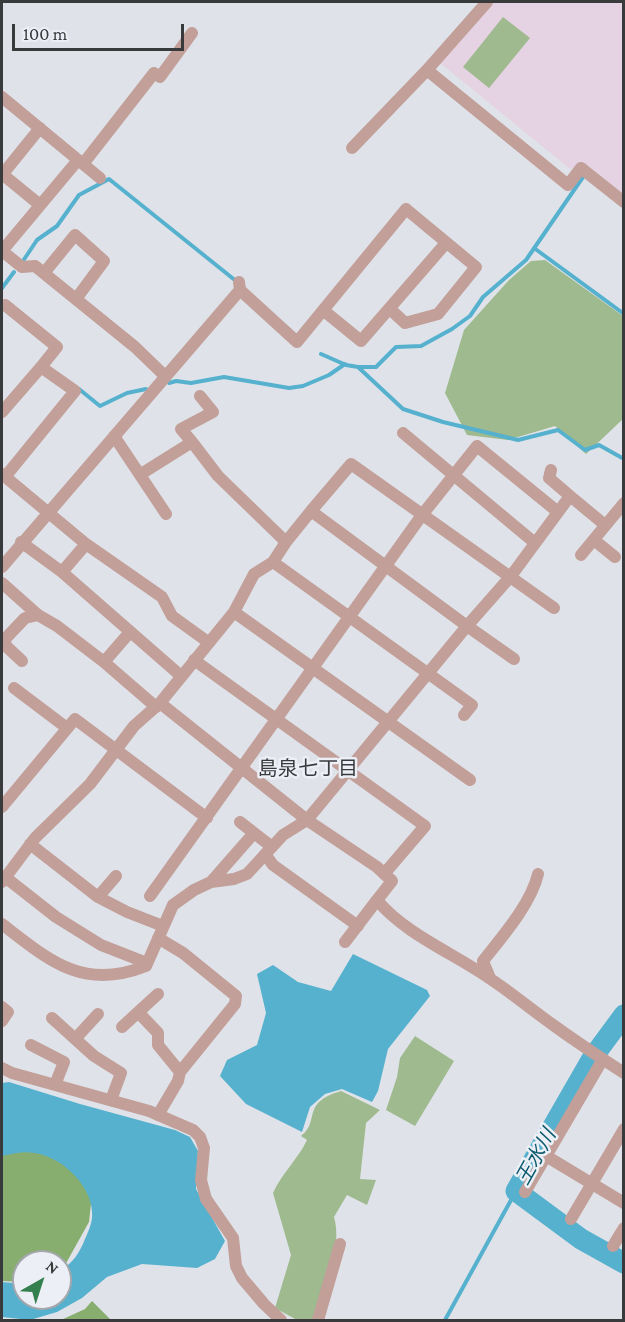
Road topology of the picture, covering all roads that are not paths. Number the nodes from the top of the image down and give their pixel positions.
1 (487, 2) edge
2 (192, 33) dead end
3 (428, 70) junction
4 (2, 99) edge
5 (40, 128) junction
6 (352, 148) dead end
7 (80, 162) junction
8 (2, 174) edge
9 (100, 178) dead end
10 (624, 202) edge
11 (40, 205) junction
12 (446, 243) junction
13 (2, 250) edge
14 (44, 273) junction
15 (76, 299) junction
16 (5, 305) dead end
17 (390, 309) junction
18 (323, 310) junction
19 (41, 367) junction
20 (165, 376) junction
21 (200, 396) dead end
22 (4, 405) edge
23 (403, 433) dead end
24 (114, 436) junction
25 (192, 442) junction
26 (551, 470) dead end
27 (141, 474) junction
28 (3, 476) edge
29 (453, 476) junction
30 (570, 496) junction
31 (624, 503) edge
32 (47, 512) junction
33 (310, 512) junction
34 (558, 512) junction
35 (166, 514) dead end
36 (422, 515) junction
37 (605, 525) junction
38 (594, 540) junction
39 (21, 542) junction
40 (286, 542) junction
41 (535, 543) junction
42 (86, 544) junction
43 (581, 555) dead end
44 (615, 557) dead end
45 (273, 562) junction
46 (2, 567) edge
47 (386, 567) junction
48 (62, 572) junction
49 (511, 576) junction
50 (2, 583) edge
51 (554, 608) dead end
52 (234, 612) junction
53 (38, 615) junction
54 (349, 616) junction
55 (467, 626) junction
56 (130, 632) junction
57 (3, 639) edge
58 (208, 642) junction
59 (514, 659) dead end
60 (194, 660) junction
61 (22, 661) dead end
62 (104, 662) junction
63 (312, 667) junction
64 (426, 673) junction
65 (181, 676) junction
66 (14, 688) dead end
67 (158, 705) junction
68 (464, 715) dead end
69 (275, 719) junction
70 (388, 720) junction
71 (67, 728) junction
72 (115, 751) junction
73 (241, 766) junction
74 (348, 770) junction
75 (470, 780) dead end
76 (2, 807) edge
77 (207, 818) junction
78 (307, 820) junction
79 (240, 822) dead end
80 (254, 833) junction
81 (30, 844) junction
82 (268, 850) junction
83 (384, 874) junction
84 (538, 874) dead end
85 (116, 876) dead end
86 (3, 880) edge
87 (211, 882) junction
88 (150, 896) dead end
89 (98, 897) junction
90 (377, 900) junction
91 (2, 924) edge
92 (358, 926) junction
93 (161, 932) junction
94 (345, 942) dead end
95 (147, 963) junction
96 (490, 978) junction
97 (158, 994) dead end
98 (2, 1007) edge
99 (138, 1012) junction
100 (98, 1014) dead end
101 (52, 1018) dead end
102 (2, 1021) edge
103 (122, 1027) dead end
104 (75, 1039) junction
105 (31, 1045) dead end
106 (603, 1059) junction
107 (2, 1068) edge
108 (180, 1072) junction
109 (624, 1073) edge
110 (55, 1085) junction
111 (111, 1100) junction
112 (158, 1115) junction
113 (624, 1129) edge
114 (546, 1156) junction
115 (591, 1184) junction
116 (525, 1192) dead end
117 (624, 1203) edge
118 (571, 1219) dead end
119 (624, 1228) edge
120 (340, 1244) dead end
121 (612, 1246) dead end
122 (281, 1320) edge
123 (318, 1320) edge

1 - 3 street
2 - 7 street
3 - 6 street
3 - 10 street
4 - 5 street
5 - 7 street
5 - 8 street
7 - 9 street
7 - 11 street
8 - 11 street
11 - 13 street
12 - 17 street
12 - 17 street
12 - 18 street
13 - 14 street
14 - 15 street
14 - 15 street
15 - 20 street
16 - 19 street
17 - 18 street
18 - 20 street
19 - 22 street
19 - 28 street
20 - 24 street
21 - 25 street
23 - 29 street
24 - 27 street
24 - 32 street
25 - 27 street
25 - 40 street
26 - 30 street
27 - 35 street
28 - 32 street
29 - 34 street
29 - 36 street
29 - 41 street
30 - 34 street
30 - 37 street
31 - 37 street
32 - 39 street
32 - 42 street
33 - 36 street
33 - 40 street
33 - 47 street
34 - 41 street
36 - 47 street
36 - 49 street
37 - 38 street
38 - 43 street
38 - 44 street
39 - 46 street
39 - 48 street
40 - 45 street
41 - 49 street
42 - 48 street
42 - 58 street
45 - 52 street
45 - 54 street
47 - 54 street
47 - 55 street
48 - 56 street
49 - 51 street
49 - 55 street
50 - 53 street
52 - 58 street
52 - 63 street
53 - 57 street
53 - 62 street
54 - 63 street
54 - 64 street
55 - 59 street
55 - 64 street
56 - 62 street
56 - 65 street
57 - 61 street
58 - 60 street
60 - 65 street
60 - 69 street
62 - 67 street
63 - 69 street
63 - 70 street
64 - 68 street
64 - 70 street
65 - 67 street
66 - 71 street
67 - 72 street
67 - 73 street
69 - 73 street
69 - 74 street
70 - 74 street
70 - 75 street
71 - 72 street
71 - 76 street
72 - 77 street
72 - 81 street
73 - 77 street
73 - 78 street
74 - 78 street
74 - 83 street
77 - 88 street
78 - 82 street
78 - 83 street
79 - 80 street
80 - 82 street
80 - 87 street
81 - 86 street
81 - 89 street
82 - 87 street
82 - 92 street
83 - 90 street
84 - 96 street
85 - 89 street
86 - 95 street
87 - 93 street
89 - 93 street
90 - 92 street
90 - 96 street
91 - 95 street
92 - 94 street
93 - 95 street
93 - 108 street
96 - 106 street
97 - 99 street
98 - 102 street
99 - 103 street
99 - 108 street
100 - 104 street
101 - 104 street
104 - 111 street
105 - 110 street
106 - 109 street
106 - 114 street
107 - 110 street
108 - 112 street
110 - 111 street
111 - 112 street
112 - 122 street
113 - 115 street
114 - 115 street
114 - 116 street
115 - 117 street
115 - 118 street
119 - 121 street
120 - 123 street

